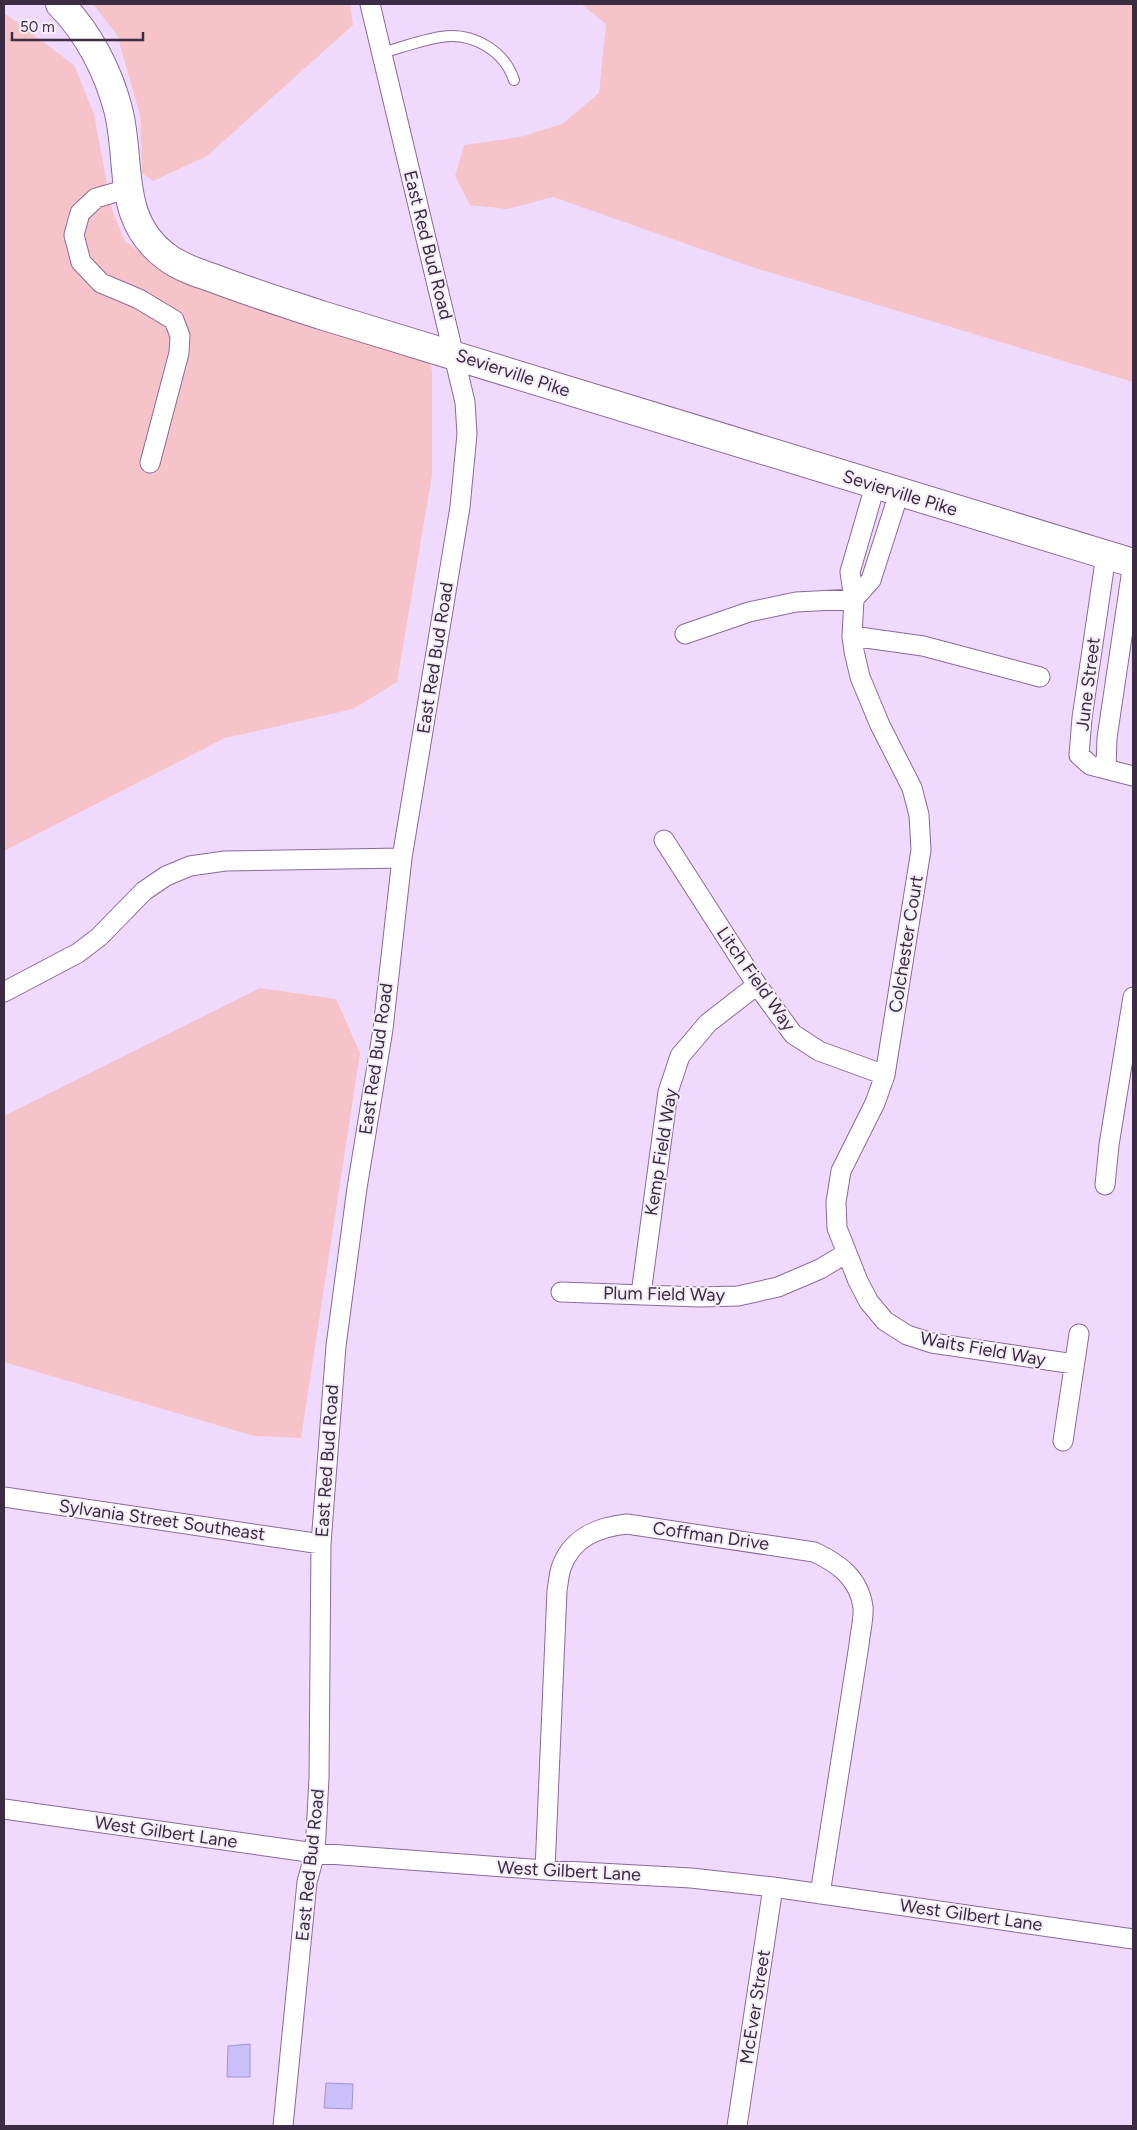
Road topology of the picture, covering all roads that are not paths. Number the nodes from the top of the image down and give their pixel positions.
1 (60, 4) edge
2 (370, 4) edge
3 (380, 53) junction
4 (514, 80) dead end
5 (127, 189) junction
6 (454, 354) junction
7 (150, 463) dead end
8 (887, 489) junction
9 (1106, 555) junction
10 (1133, 563) edge
11 (854, 599) junction
12 (685, 634) dead end
13 (852, 636) junction
14 (1040, 677) dead end
15 (1106, 769) junction
16 (1133, 776) edge
17 (664, 840) dead end
18 (402, 858) junction
19 (757, 985) junction
20 (4, 992) edge
21 (1133, 997) edge
22 (884, 1075) junction
23 (1105, 1185) dead end
24 (847, 1253) junction
25 (561, 1292) dead end
26 (641, 1294) junction
27 (1079, 1334) dead end
28 (1074, 1364) junction
29 (1063, 1441) dead end
30 (4, 1496) edge
31 (321, 1544) junction
32 (4, 1809) edge
33 (315, 1853) junction
34 (545, 1870) junction
35 (773, 1887) junction
36 (820, 1894) junction
37 (1133, 1939) edge
38 (283, 2126) edge
39 (737, 2126) edge

1 - 5 street, Sevierville Pike
2 - 3 street, East Red Bud Road
3 - 4 lane
3 - 6 street, East Red Bud Road
5 - 6 street, Sevierville Pike
5 - 7 street
6 - 8 street, Sevierville Pike
6 - 18 street, East Red Bud Road
8 - 9 street, Sevierville Pike
8 - 11 street
8 - 11 street, Colchester Court
9 - 10 street, Sevierville Pike
9 - 15 street, June Street
10 - 15 street
11 - 12 street
11 - 13 street, Colchester Court
13 - 14 street
13 - 22 street, Colchester Court
15 - 16 street, June Street
17 - 19 street, Litch Field Way
18 - 20 street
18 - 31 street, East Red Bud Road
19 - 22 street, Litch Field Way
19 - 26 street, Kemp Field Way
21 - 23 street
22 - 24 street, Colchester Court
24 - 26 street, Plum Field Way
24 - 28 street, Waits Field Way
25 - 26 street, Plum Field Way
27 - 28 street
28 - 29 street
30 - 31 street, Sylvania Street Southeast
31 - 33 street, East Red Bud Road
32 - 33 street, West Gilbert Lane
33 - 34 street, West Gilbert Lane
33 - 38 street, East Red Bud Road
34 - 35 street, West Gilbert Lane
34 - 36 street, Coffman Drive
35 - 36 street, West Gilbert Lane
35 - 39 street, McEver Street
36 - 37 street, West Gilbert Lane

